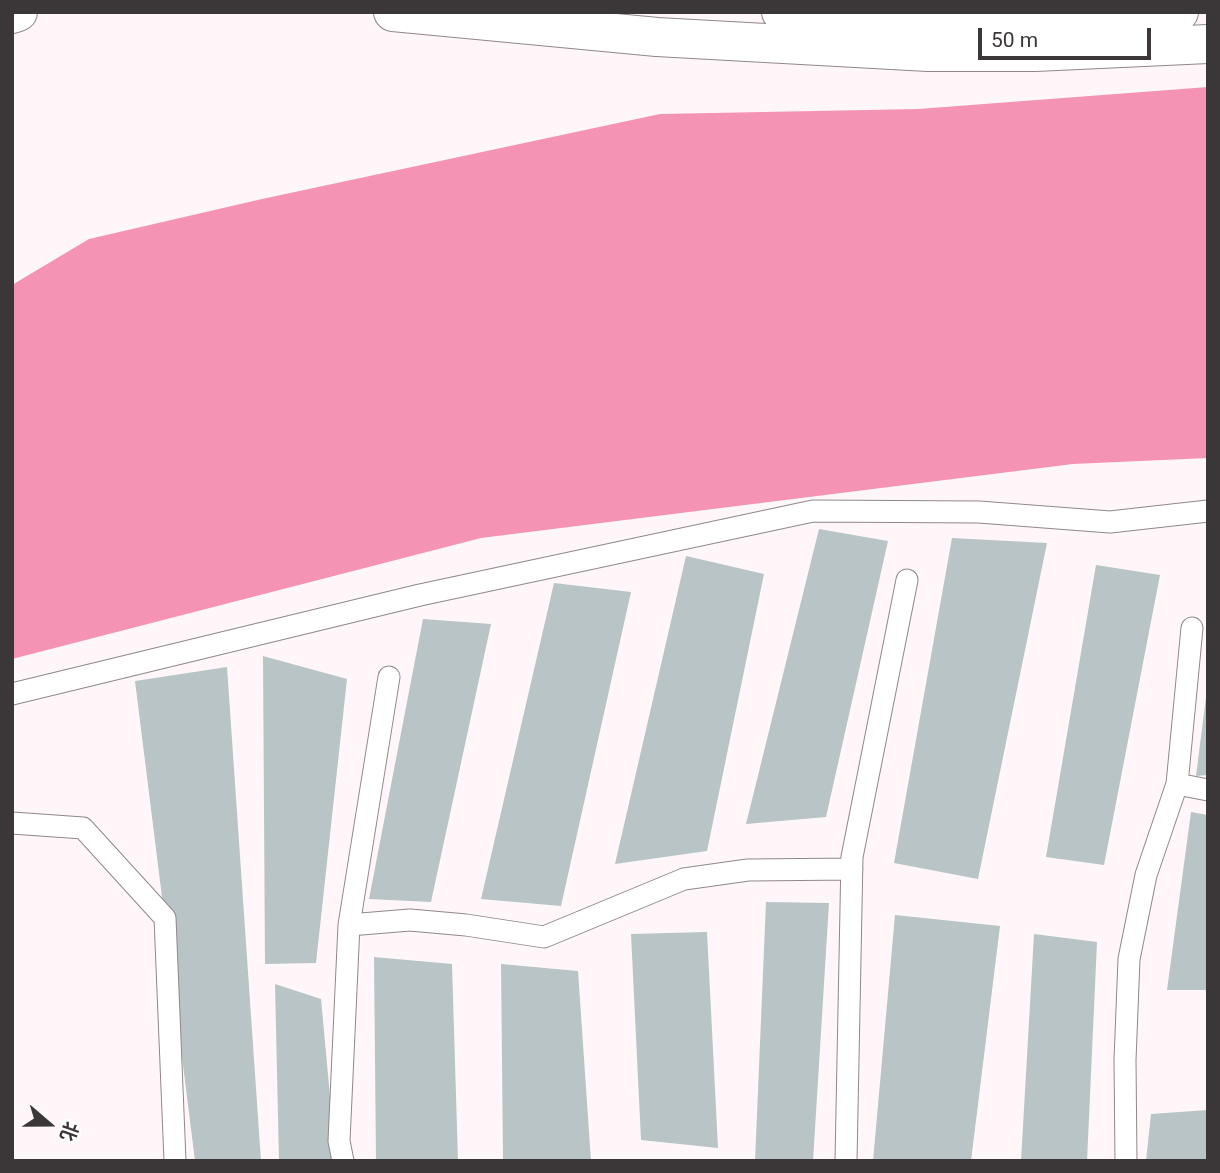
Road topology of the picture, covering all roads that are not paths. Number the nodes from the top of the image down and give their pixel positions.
1 (18, 12) edge
2 (393, 12) edge
3 (780, 12) edge
4 (1179, 12) edge
5 (12, 14) edge
6 (1208, 44) edge
7 (1208, 511) edge
8 (907, 580) dead end
9 (1192, 628) dead end
10 (389, 677) dead end
11 (12, 694) edge
12 (1177, 784) junction
13 (1208, 790) edge
14 (12, 823) edge
15 (852, 869) junction
16 (349, 925) junction
17 (175, 1161) edge
18 (343, 1161) edge
19 (846, 1161) edge
20 (1126, 1161) edge

1 - 5 highway
2 - 6 highway
3 - 4 highway
7 - 11 street
8 - 15 street
9 - 12 street
10 - 16 street
12 - 13 street
12 - 20 street
14 - 17 street
15 - 16 street
15 - 19 street
16 - 18 street

